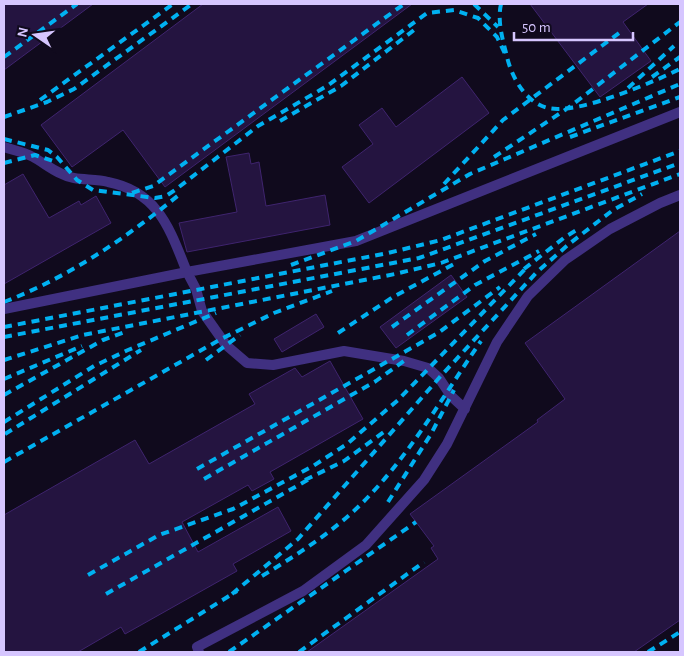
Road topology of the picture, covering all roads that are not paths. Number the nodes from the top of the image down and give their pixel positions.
1 (680, 112) edge
2 (4, 147) edge
3 (680, 195) edge
4 (187, 272) junction
5 (4, 310) edge
6 (465, 409) junction
7 (199, 652) edge

1 - 4 lane
2 - 4 lane
3 - 6 lane
4 - 5 lane
4 - 6 lane
6 - 7 lane

